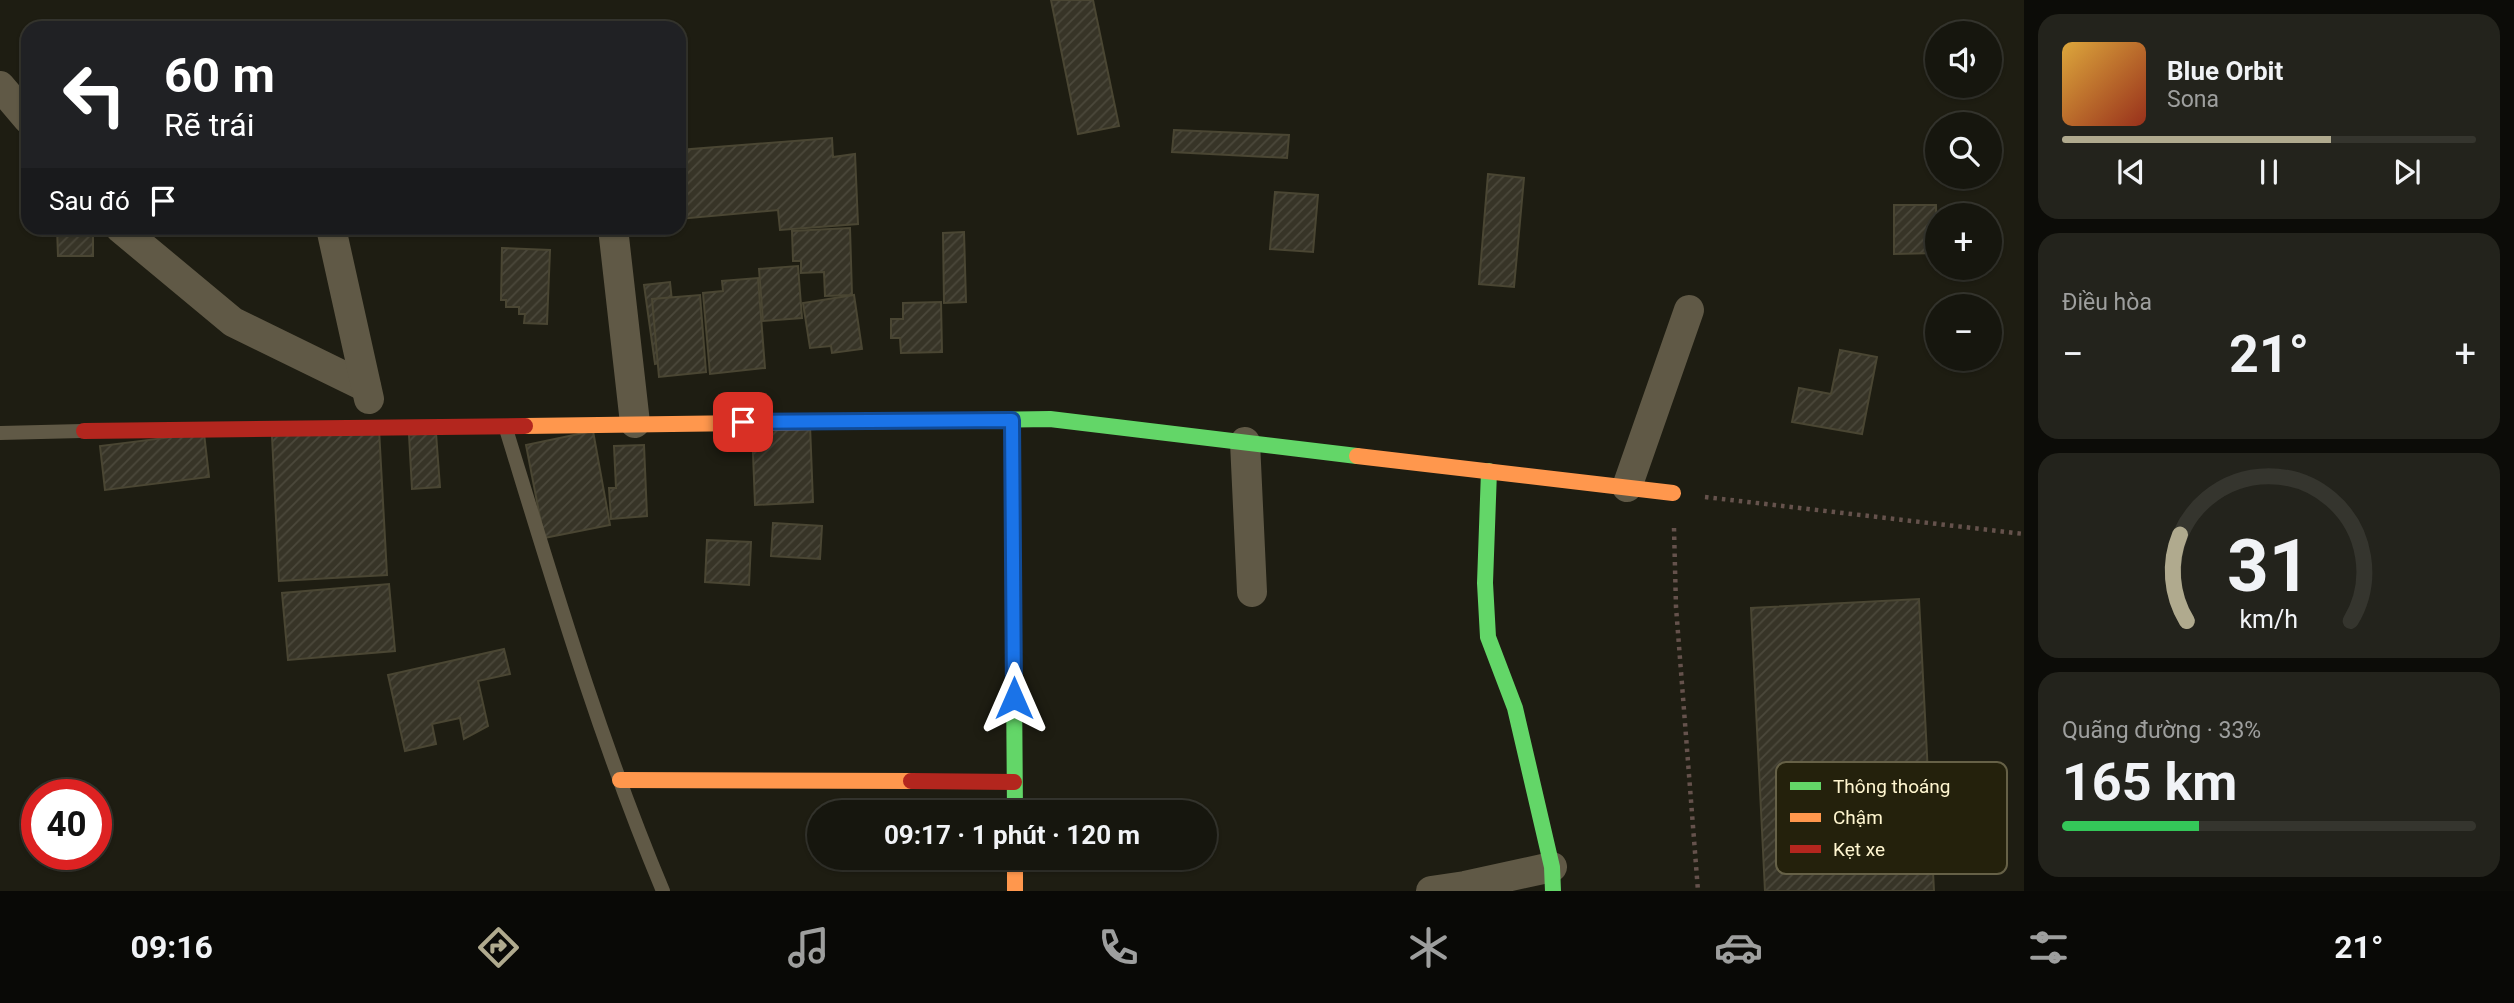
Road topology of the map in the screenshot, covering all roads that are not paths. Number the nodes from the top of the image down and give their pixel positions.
1 (0, 86) edge
2 (21, 111) edge
3 (128, 235) edge
4 (333, 235) edge
5 (614, 235) edge
6 (1689, 310) dead end
7 (366, 387) junction
8 (1012, 420) junction
9 (635, 424) junction
10 (504, 425) junction
11 (375, 426) junction
12 (83, 431) joint
13 (0, 433) edge
14 (1245, 442) junction
15 (1489, 471) junction
16 (1627, 487) junction
17 (1673, 493) road end
18 (1252, 592) dead end
19 (621, 780) junction
20 (1014, 782) junction
21 (1014, 800) edge
22 (1015, 870) edge
23 (1553, 879) edge
24 (663, 891) edge
25 (1015, 891) edge
26 (1432, 891) edge

1 - 2 street
3 - 7 street
4 - 7 street
5 - 9 street
6 - 16 street
7 - 11 street
8 - 9 street
8 - 14 street
8 - 20 street
9 - 10 street
10 - 11 street
10 - 19 lane
11 - 12 street
12 - 13 lane
14 - 15 street
14 - 18 street
15 - 16 street
15 - 23 street
16 - 17 street
19 - 20 street
19 - 24 lane
20 - 21 street
22 - 25 street
23 - 26 street

